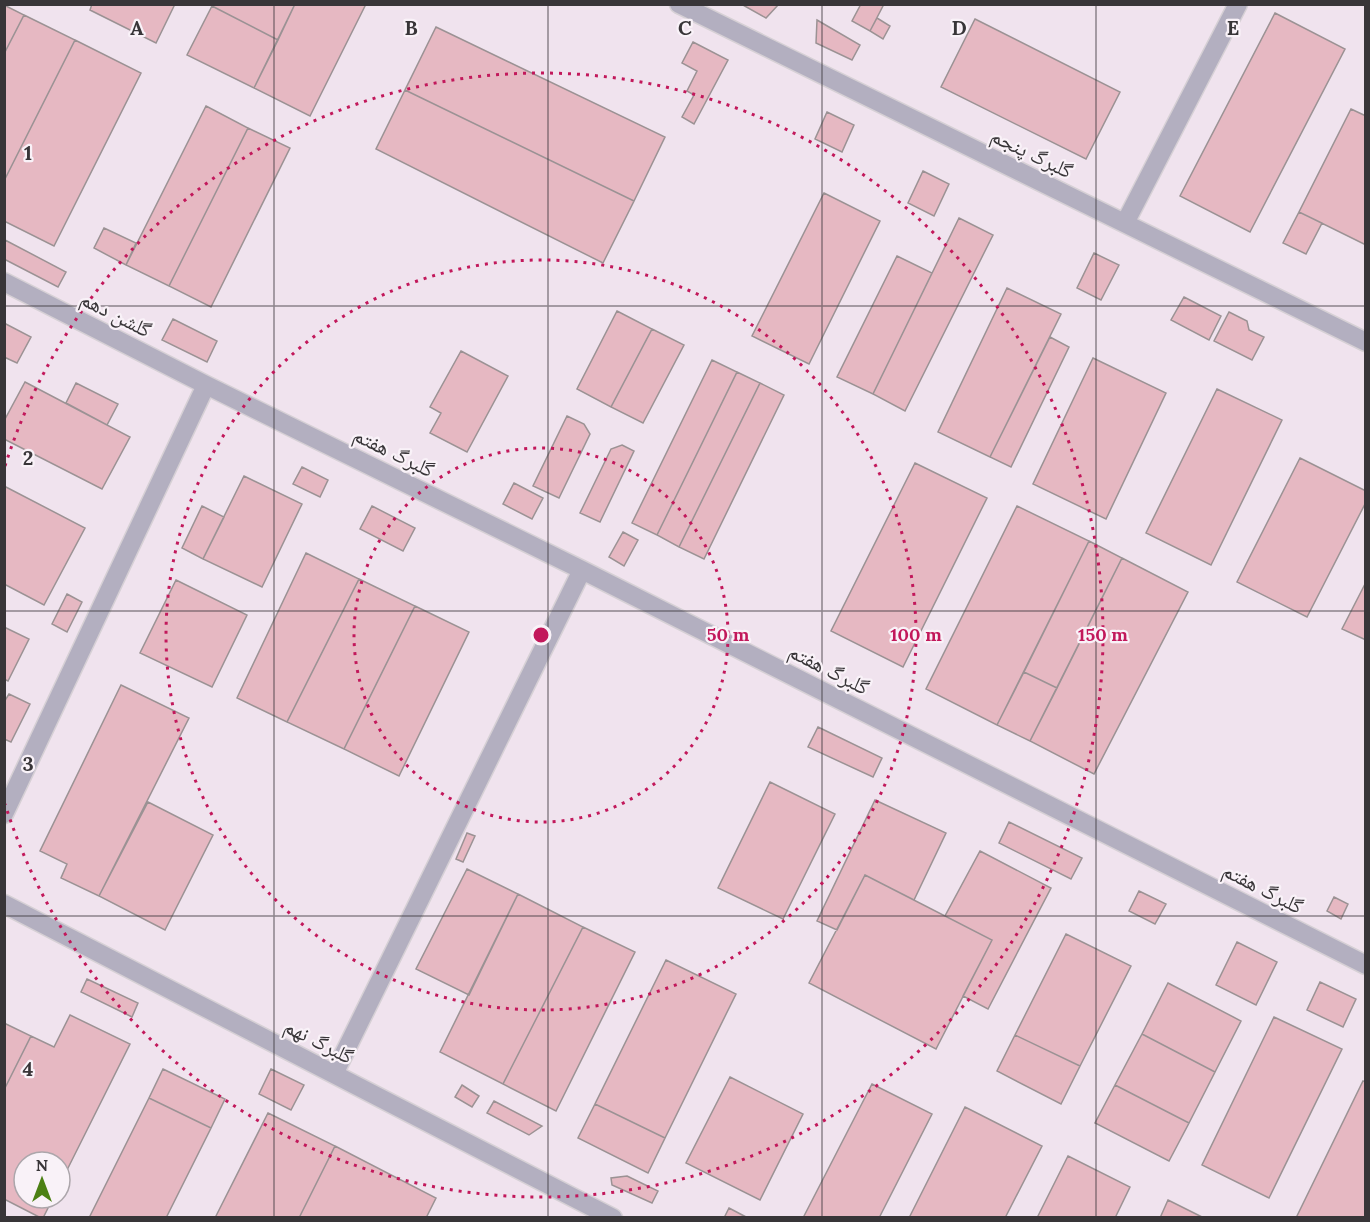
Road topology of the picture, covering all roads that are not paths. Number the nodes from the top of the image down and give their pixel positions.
1 (679, 4) edge
2 (1238, 4) edge
3 (1125, 224) junction
4 (4, 282) edge
5 (1365, 342) edge
6 (206, 385) junction
7 (582, 570) junction
8 (4, 814) edge
9 (4, 904) edge
10 (1365, 965) edge
11 (334, 1074) junction
12 (613, 1218) edge

1 - 3 street, گلبرگ پنجم
2 - 3 street
3 - 5 street, گلبرگ پنجم
4 - 6 street, گلشن دهم
6 - 7 street, گلبرگ هفتم
6 - 8 street
7 - 10 street, گلبرگ هفتم
7 - 11 street
9 - 11 street, گلبرگ نهم
11 - 12 street, گلبرگ نهم

